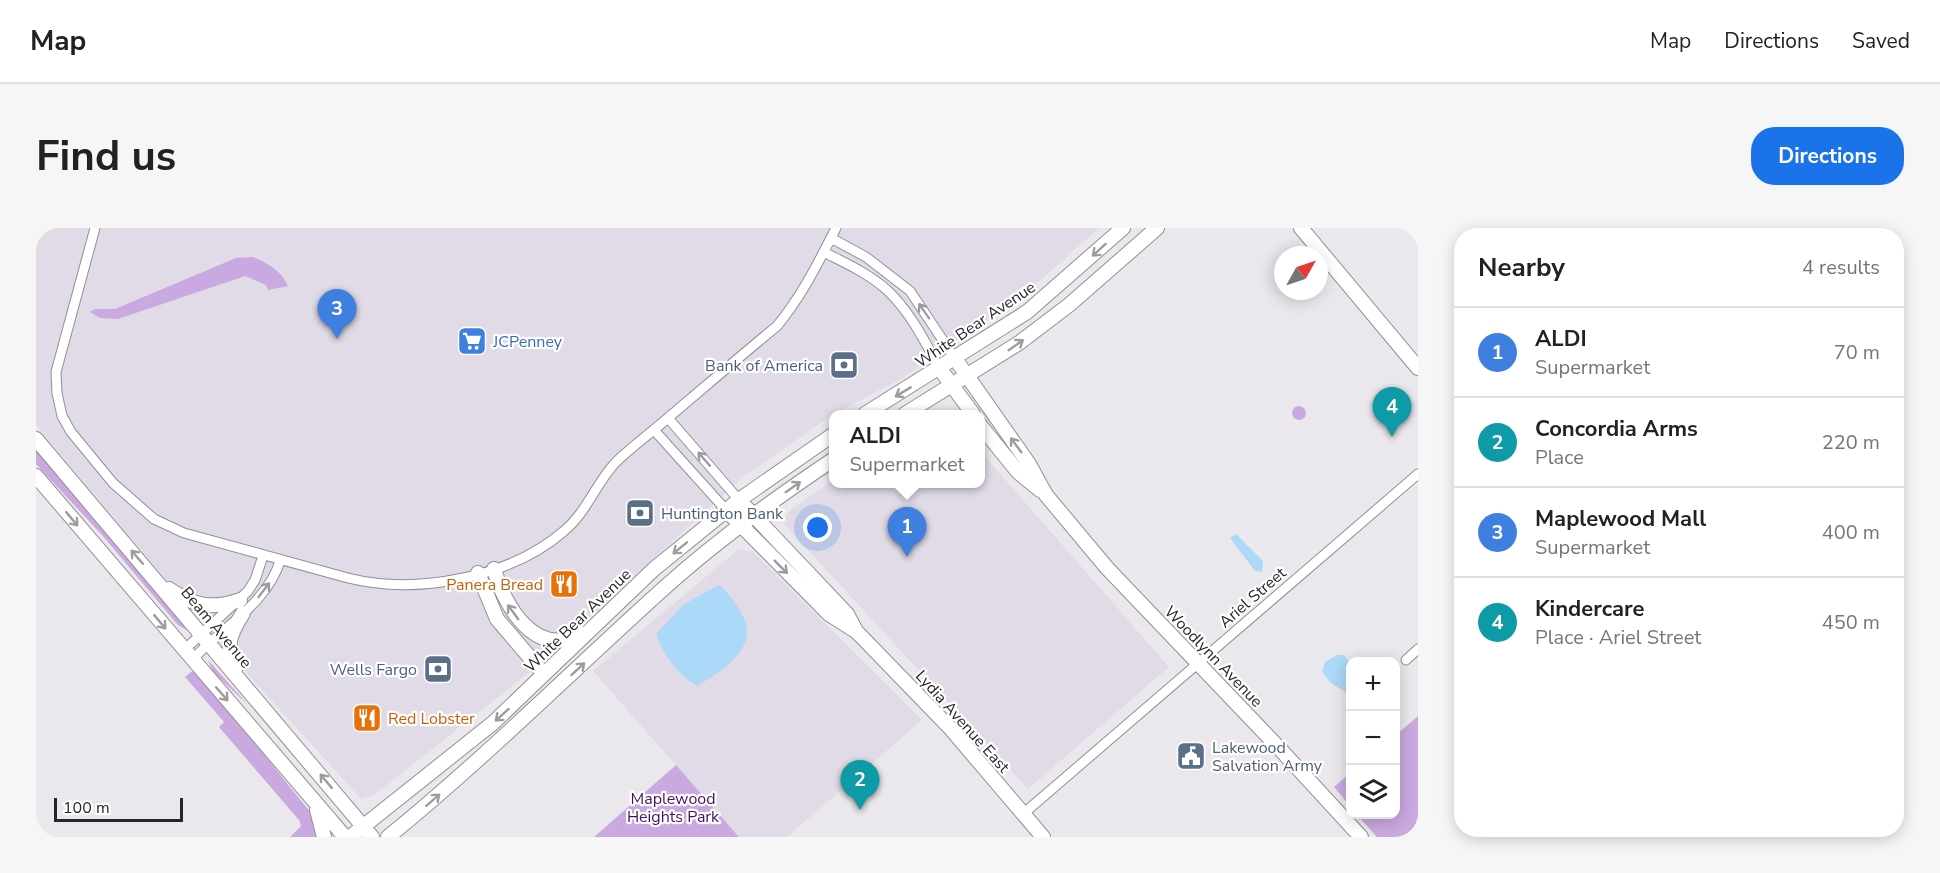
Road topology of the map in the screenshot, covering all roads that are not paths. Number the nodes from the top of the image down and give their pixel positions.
1 (95, 228) edge
2 (836, 228) edge
3 (1123, 228) edge
4 (1157, 228) edge
5 (1301, 228) edge
6 (831, 238) junction
7 (824, 252) junction
8 (956, 360) junction
9 (1418, 368) edge
10 (940, 369) junction
11 (967, 377) junction
12 (951, 387) junction
13 (872, 410) edge
14 (912, 410) edge
15 (970, 410) edge
16 (668, 418) junction
17 (654, 430) junction
18 (985, 430) edge
19 (829, 437) edge
20 (36, 439) edge
21 (829, 462) edge
22 (1418, 474) edge
23 (36, 476) edge
24 (1046, 495) junction
25 (739, 500) junction
26 (726, 510) junction
27 (753, 515) junction
28 (739, 526) junction
29 (263, 556) junction
30 (280, 561) junction
31 (494, 568) junction
32 (478, 573) junction
33 (158, 582) junction
34 (241, 607) junction
35 (598, 622) junction
36 (856, 631) junction
37 (205, 638) junction
38 (1418, 649) edge
39 (188, 655) junction
40 (1406, 660) dead end
41 (1198, 663) junction
42 (544, 674) junction
43 (237, 676) junction
44 (313, 799) junction
45 (1023, 814) junction
46 (368, 832) edge
47 (324, 837) edge
48 (345, 837) edge
49 (350, 837) edge
50 (388, 837) edge
51 (1043, 837) edge
52 (1361, 837) edge

1 - 29 street
2 - 6 street
3 -> 8 street, White Bear Avenue
11 -> 4 street
5 - 9 street
6 - 7 street
8 -> 6 street
7 - 10 street
7 - 16 street
8 - 10 street, White Bear Avenue
8 - 11 street, Woodlynn Avenue
10 - 12 street
10 -> 13 street, White Bear Avenue
11 - 12 street
24 -> 11 street, Woodlynn Avenue
12 - 14 street
12 - 15 street
16 - 17 street
25 -> 16 street
17 - 26 street
17 - 31 street
18 - 24 street, Woodlynn Avenue
19 - 25 street, White Bear Avenue
33 -> 20 street, Beam Avenue
27 -> 21 street
22 - 41 street, Ariel Street
23 -> 39 street
24 - 41 street, Woodlynn Avenue
25 - 26 street, White Bear Avenue
25 - 27 street, Lydia Avenue East
26 - 28 street, Lydia Avenue East
26 -> 35 street, White Bear Avenue
27 - 28 street
27 - 36 street, Lydia Avenue East
28 -> 36 street, Lydia Avenue East
50 -> 28 street
29 - 30 street
29 - 34 street
30 - 32 street
34 -> 30 street
31 - 32 street
35 -> 31 street
32 - 42 street
33 - 34 street
33 - 37 street, Beam Avenue
34 - 37 street
34 - 43 street
35 - 42 street, White Bear Avenue
36 - 45 street, Lydia Avenue East
37 - 39 street
37 - 43 street, Beam Avenue
38 - 40 street
39 -> 44 street
41 - 45 street, Ariel Street
41 - 52 street, Woodlynn Avenue
42 -> 46 street, White Bear Avenue
46 -> 43 street, Beam Avenue
44 - 47 street
44 - 48 street
45 - 51 street, Lydia Avenue East
46 - 49 street, White Bear Avenue

